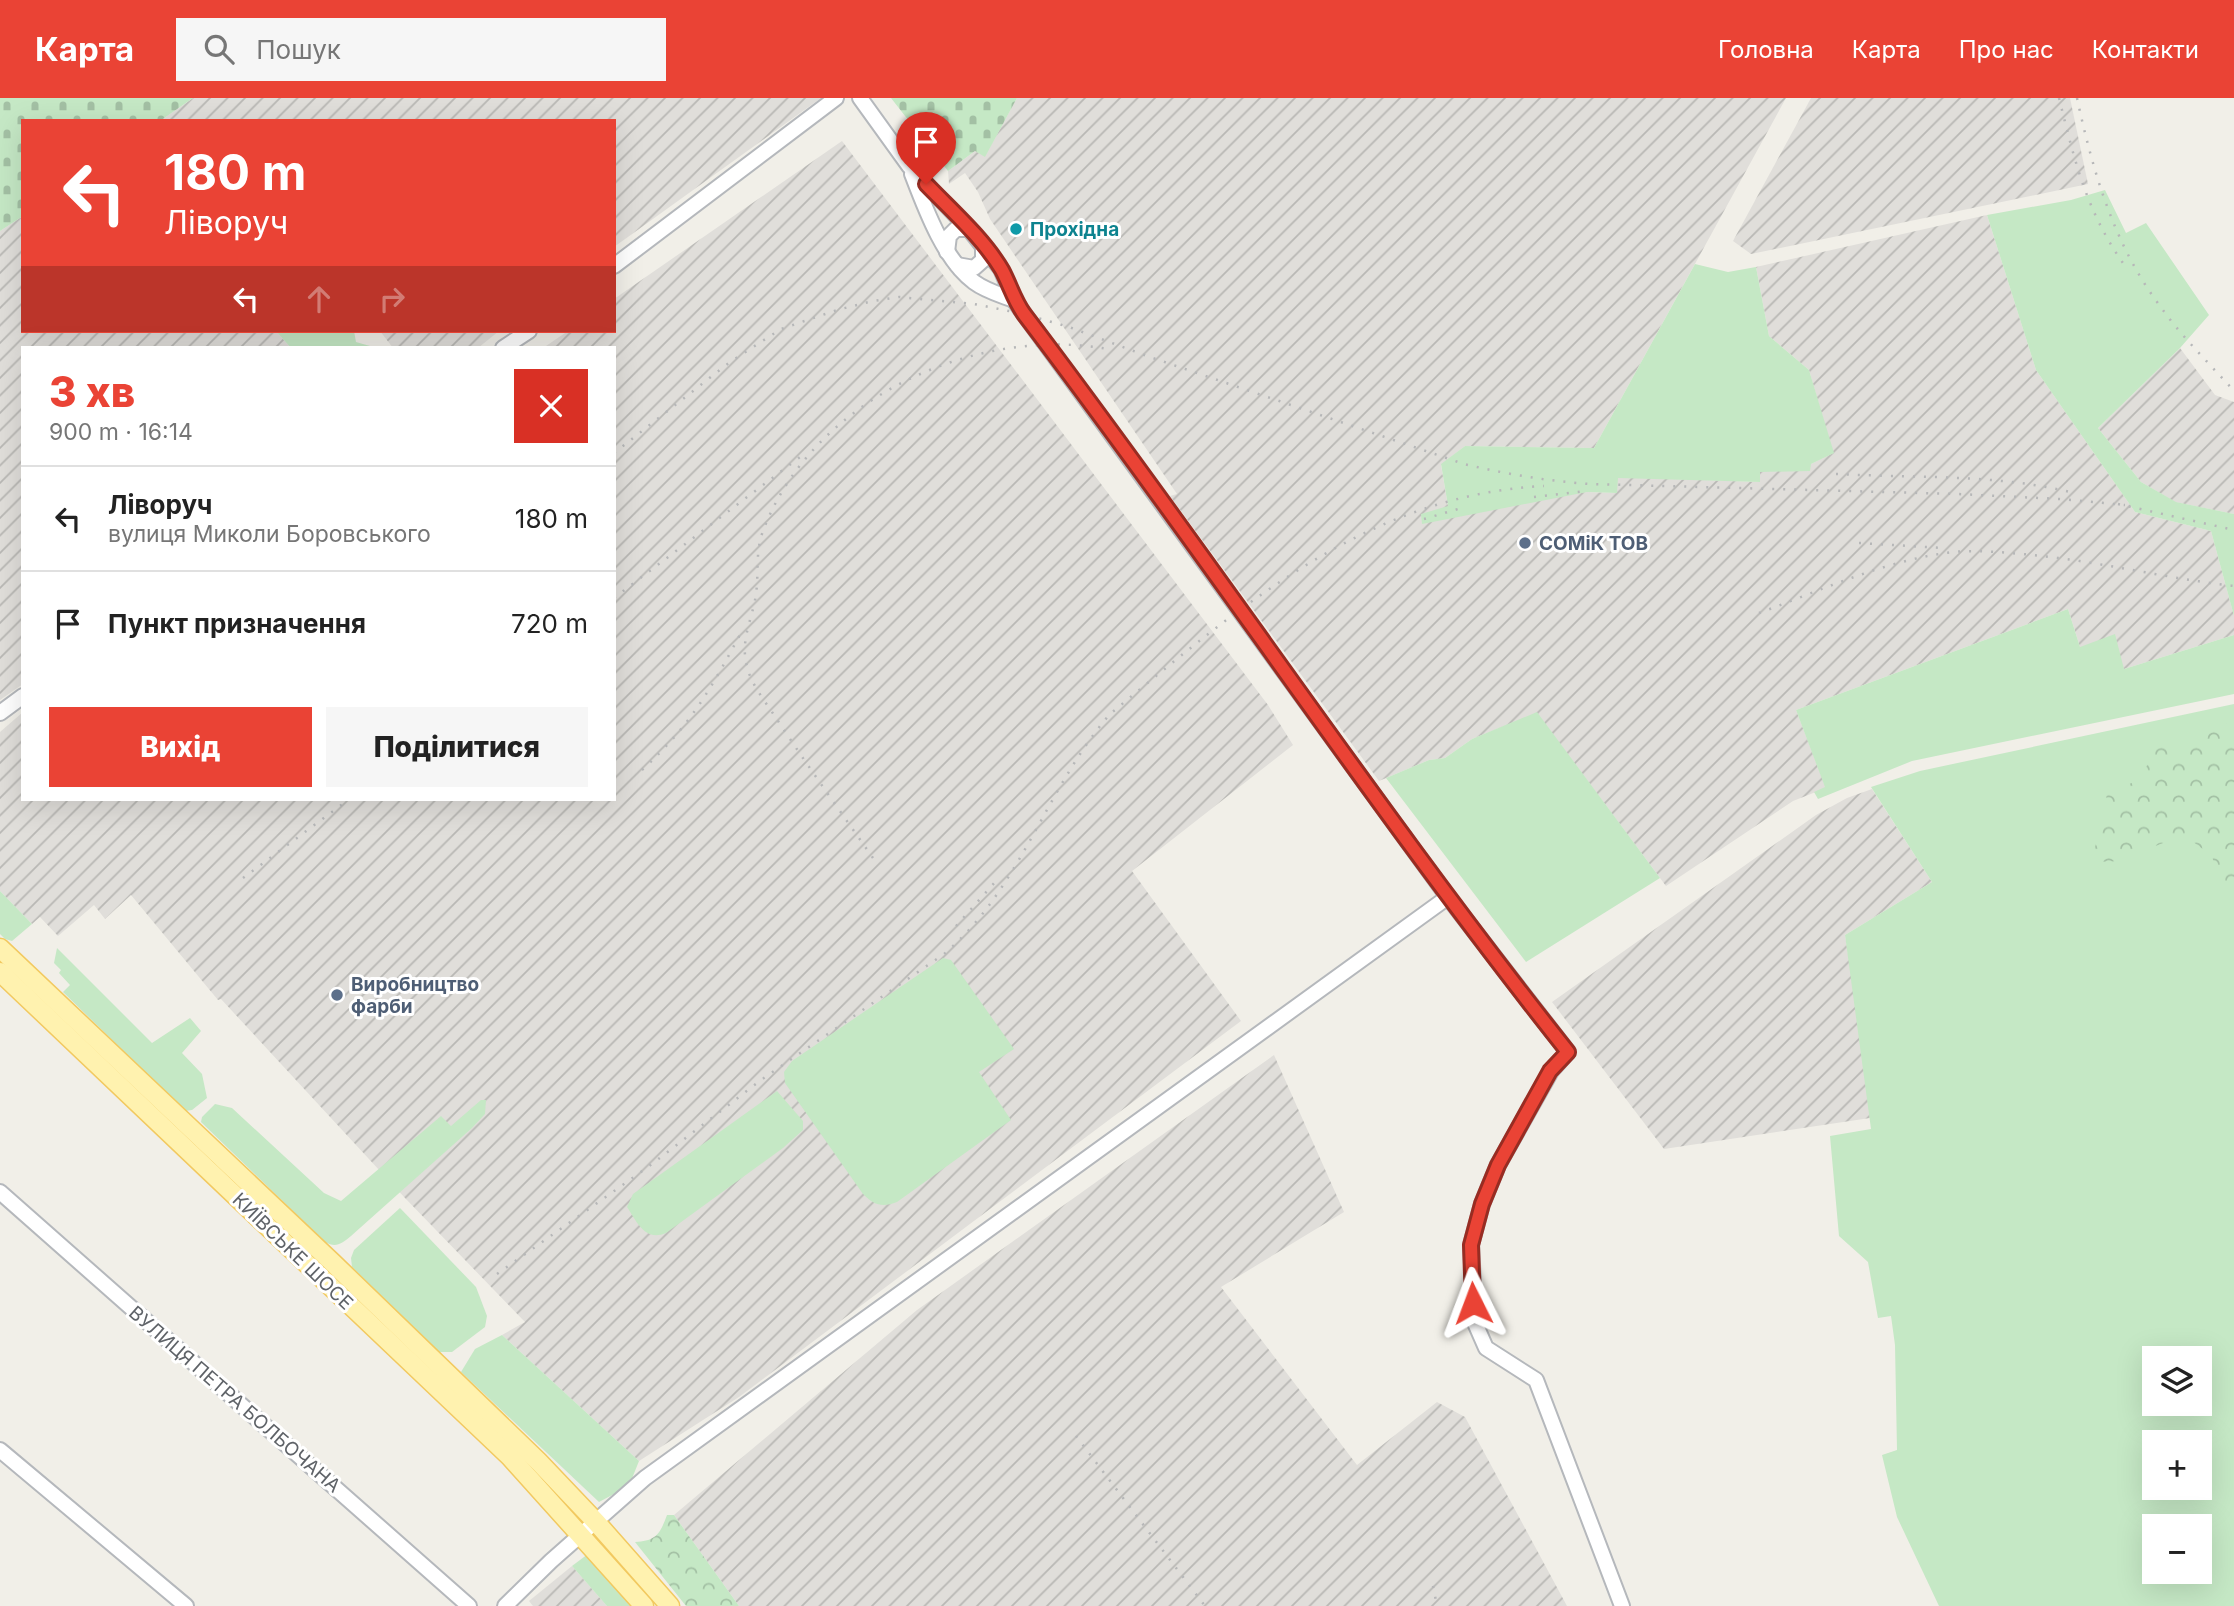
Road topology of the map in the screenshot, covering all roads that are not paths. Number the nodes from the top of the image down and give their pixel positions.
1 (836, 98) edge
2 (860, 98) edge
3 (909, 166) junction
4 (969, 229) junction
5 (983, 246) junction
6 (947, 252) junction
7 (616, 264) edge
8 (957, 265) junction
9 (1014, 300) junction
10 (526, 333) edge
11 (506, 346) edge
12 (21, 697) edge
13 (0, 713) edge
14 (1448, 897) junction
15 (0, 948) edge
16 (0, 972) edge
17 (0, 1192) edge
18 (0, 1450) edge
19 (596, 1521) junction
20 (581, 1535) junction
21 (186, 1606) edge
22 (470, 1606) edge
23 (505, 1606) edge
24 (644, 1606) edge
25 (670, 1606) edge
26 (1622, 1606) edge

1 - 7 street
2 - 3 street
3 - 4 street
3 - 6 street
4 - 5 street
4 - 6 street
5 - 8 street
5 - 9 street
6 - 8 street
8 - 9 street
9 - 14 street
10 - 11 street
12 - 13 street
14 - 19 street
14 - 26 street
15 - 19 main road
16 - 20 main road, КИЇВСЬКЕ ШОСЕ
17 - 22 street, ВУЛИЦЯ ПЕТРА БОЛБОЧАНА
18 - 21 street
19 - 20 street
19 - 25 main road
20 - 23 street
20 - 24 main road, КИЇВСЬКЕ ШОСЕ

